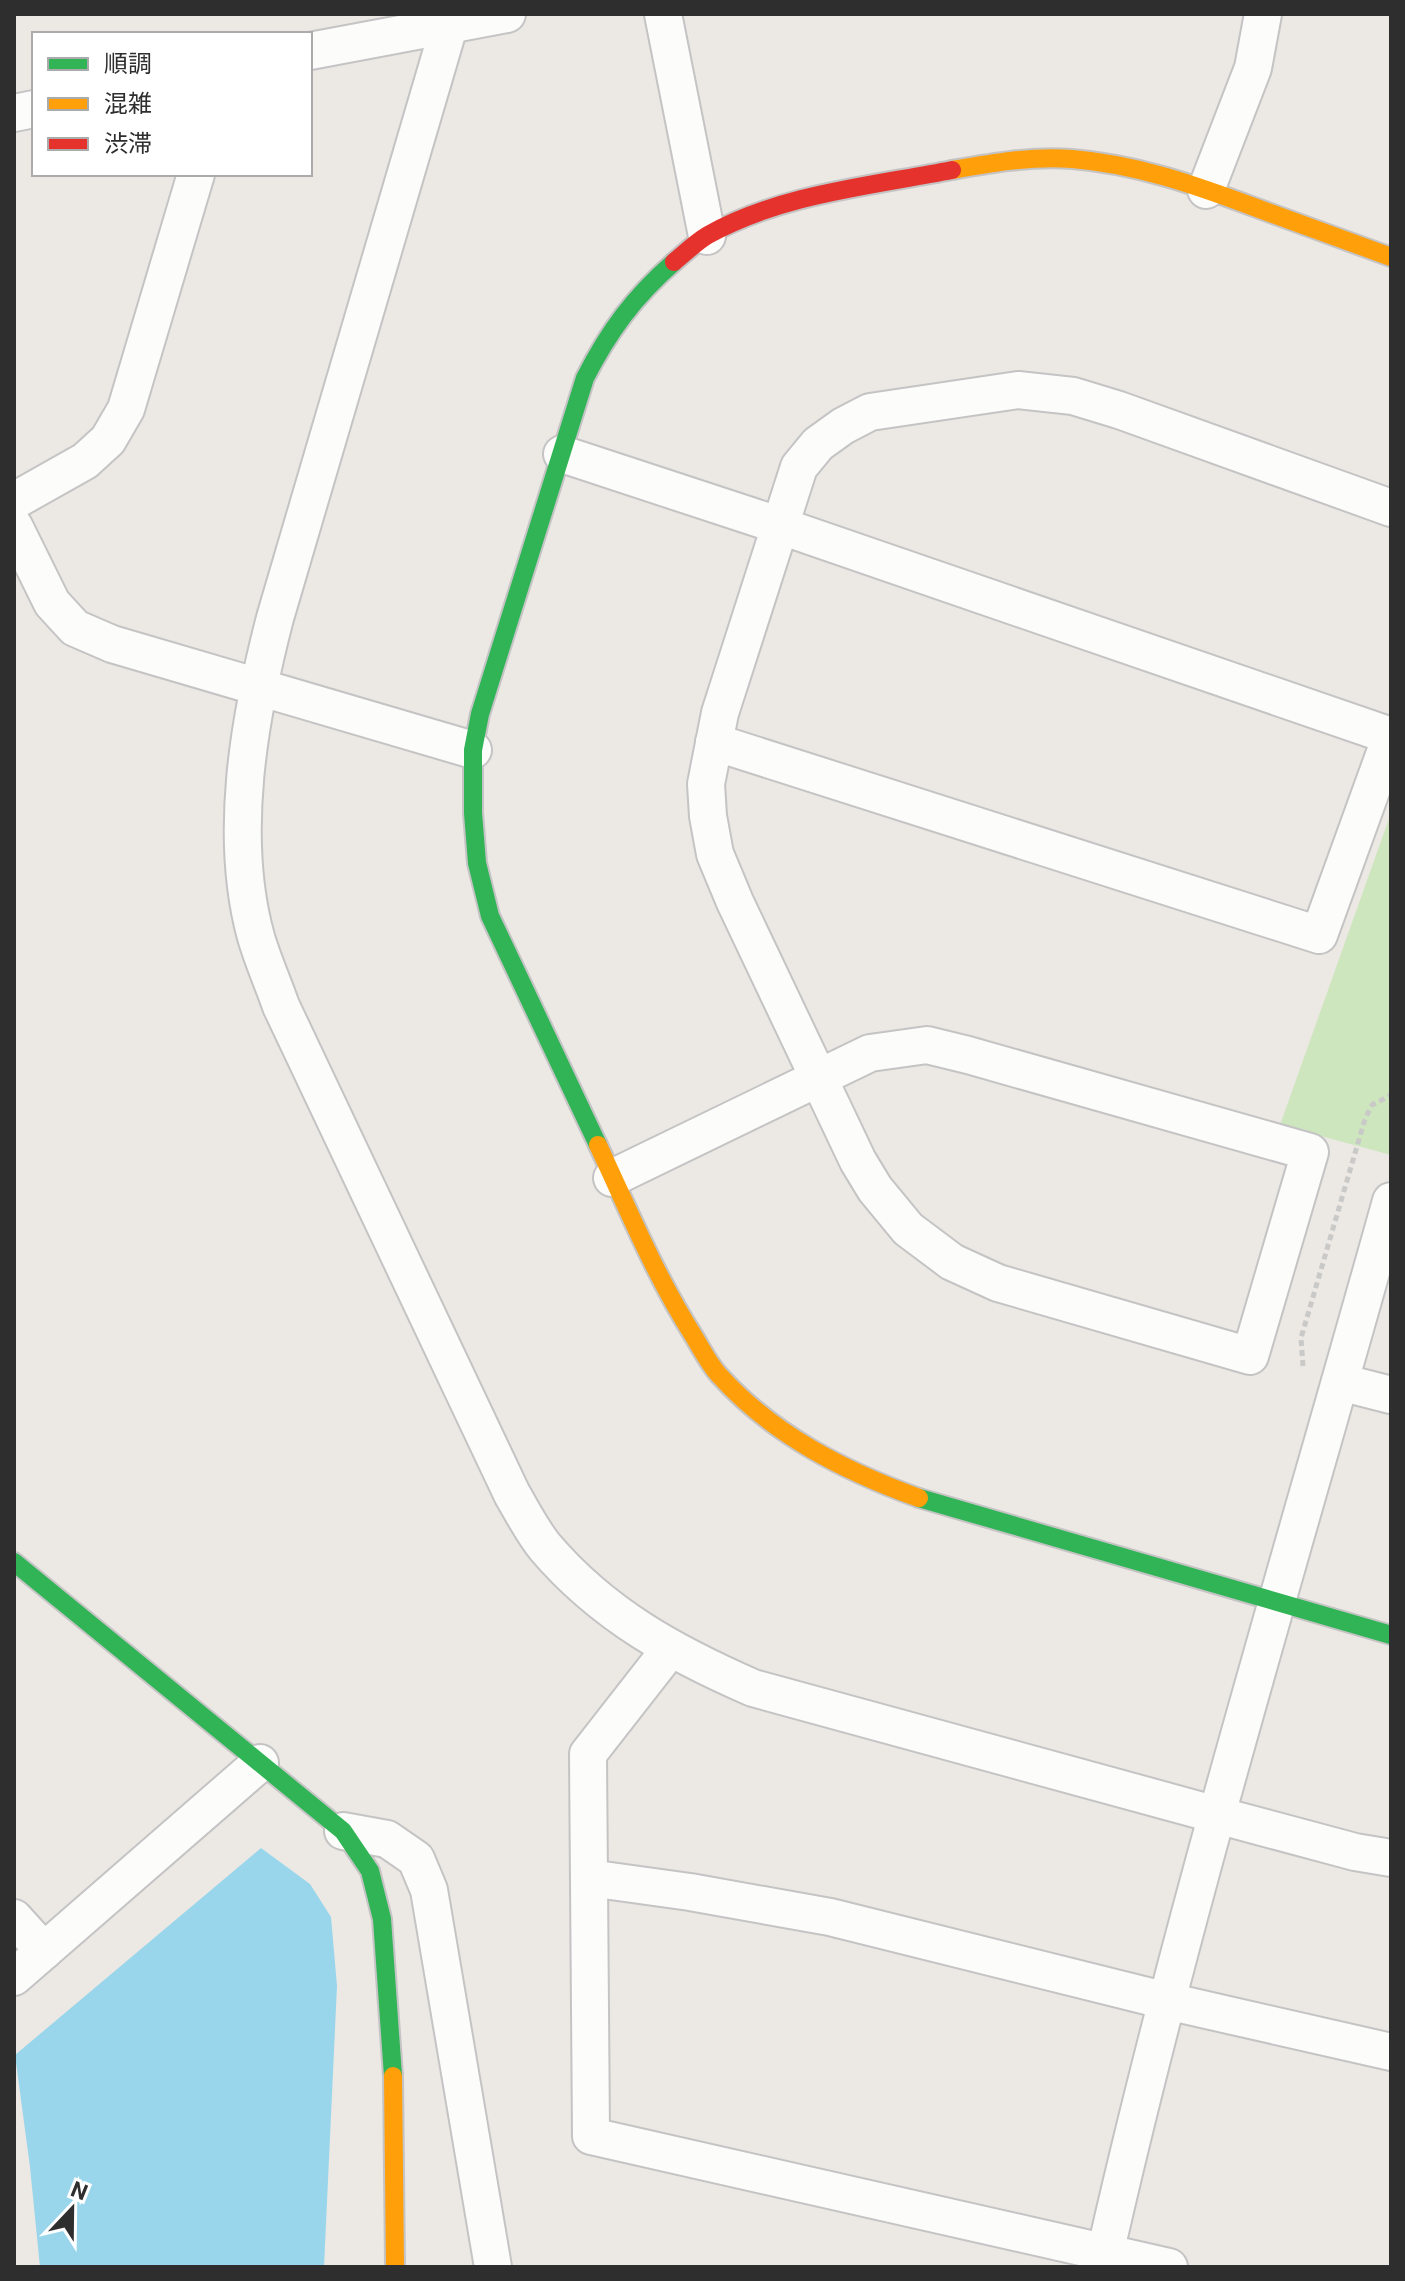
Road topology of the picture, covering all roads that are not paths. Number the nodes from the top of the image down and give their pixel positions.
1 (507, 14) edge
2 (663, 14) edge
3 (1263, 14) edge
4 (450, 23) junction
5 (312, 51) edge
6 (195, 176) edge
7 (1206, 190) junction
8 (707, 236) junction
9 (1391, 257) edge
10 (562, 454) junction
11 (14, 501) edge
12 (1391, 508) edge
13 (778, 525) junction
14 (14, 526) edge
15 (257, 688) junction
16 (1391, 736) edge
17 (714, 742) junction
18 (473, 750) junction
19 (817, 1079) junction
20 (612, 1178) junction
21 (1391, 1201) edge
22 (1340, 1382) junction
23 (1391, 1395) edge
24 (14, 1562) edge
25 (1276, 1601) junction
26 (1391, 1635) edge
27 (670, 1649) junction
28 (260, 1763) junction
29 (1217, 1815) junction
30 (343, 1831) junction
31 (1391, 1858) edge
32 (589, 1878) junction
33 (14, 1918) edge
34 (44, 1951) junction
35 (14, 1977) edge
36 (1167, 2001) junction
37 (1391, 2052) edge
38 (1104, 2260) edge
39 (395, 2267) edge
40 (493, 2267) edge
41 (1169, 2267) edge

1 - 4 street
2 - 8 street
3 - 7 street
4 - 5 street
4 - 15 street
6 - 11 street
7 - 8 street
7 - 9 street
8 - 10 street
10 - 13 street
10 - 18 street
12 - 13 street
13 - 16 street
13 - 17 street
14 - 15 street
15 - 18 street
15 - 27 street
16 - 17 street
17 - 19 street
18 - 20 street
19 - 19 street
19 - 20 street
20 - 25 street
21 - 22 street
22 - 23 street
22 - 25 street
24 - 28 street
25 - 26 street
25 - 29 street
27 - 29 street
27 - 32 street
28 - 30 street
28 - 34 street
29 - 31 street
29 - 36 street
30 - 39 street
30 - 40 street
32 - 36 street
32 - 38 street
33 - 34 street
34 - 35 street
36 - 37 street
36 - 38 street
38 - 41 street

